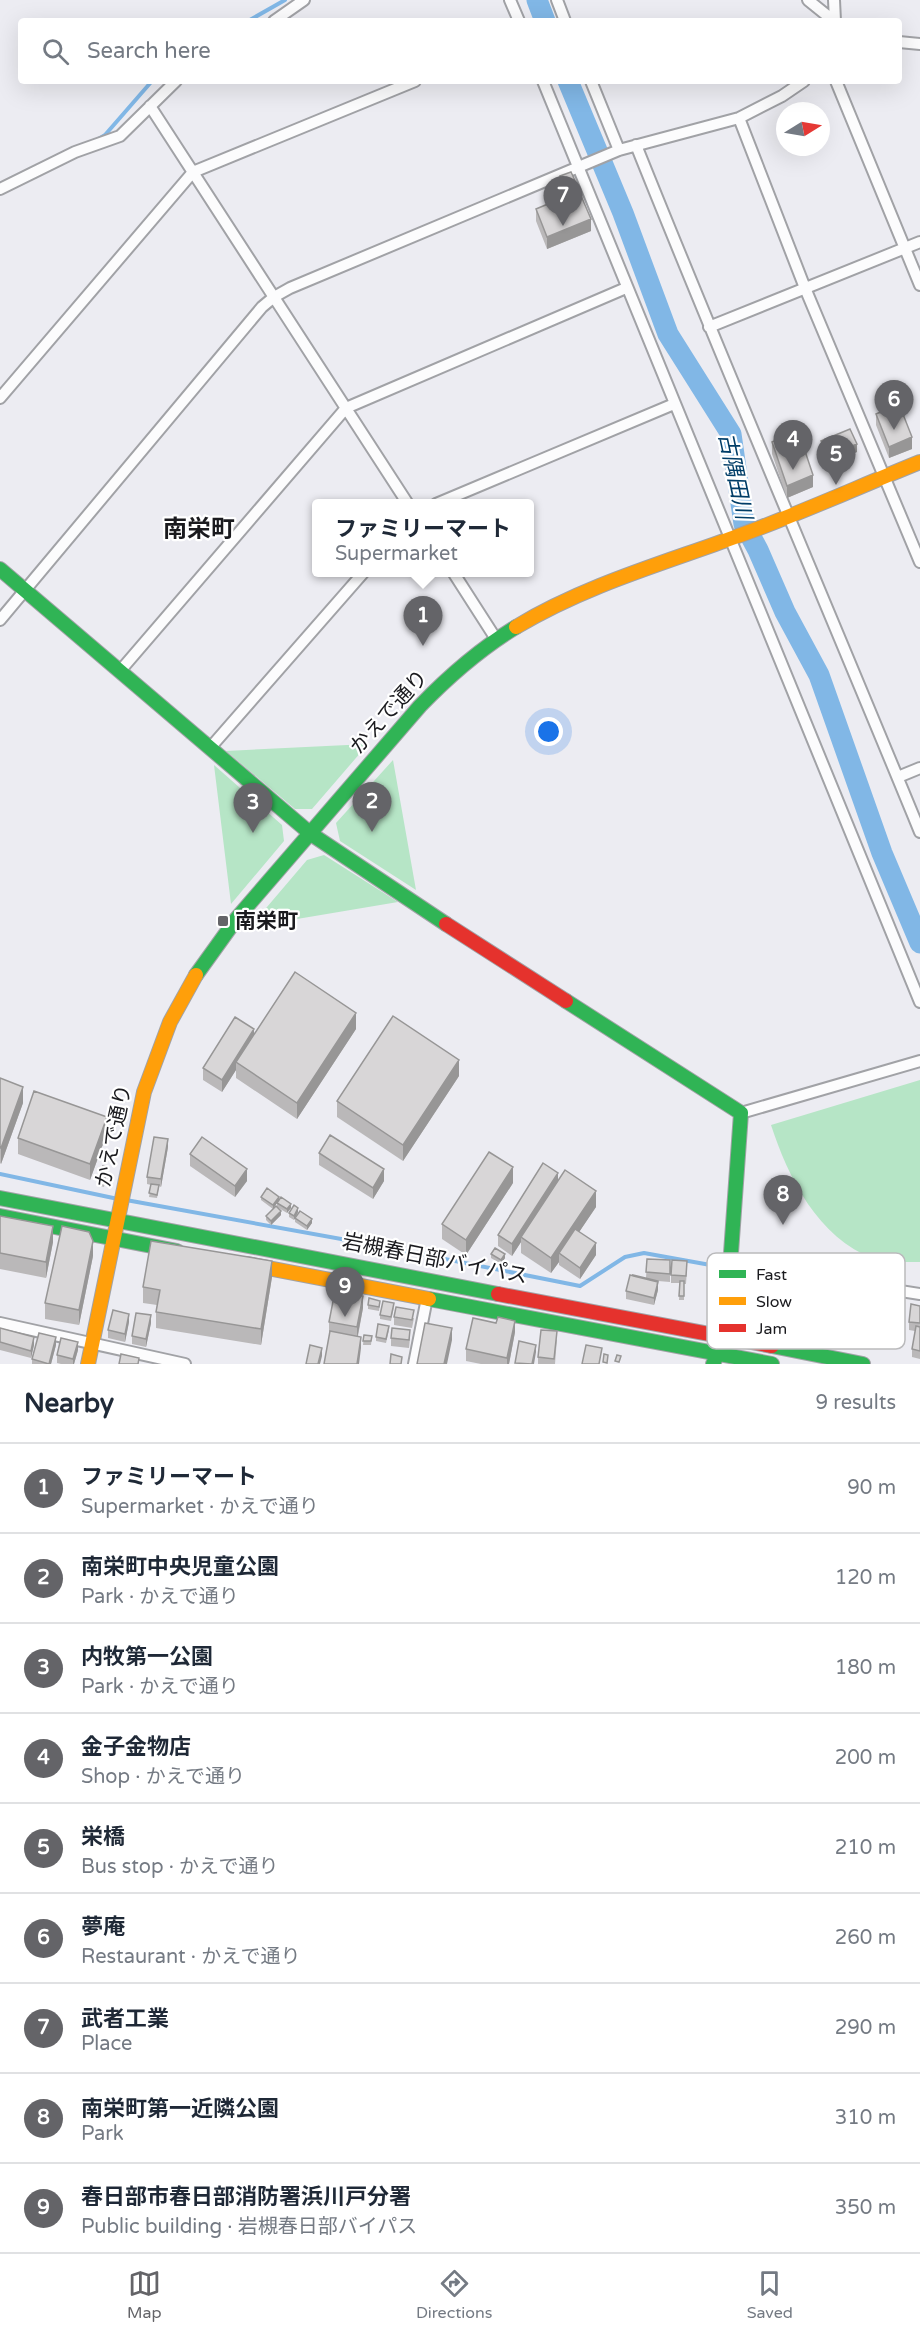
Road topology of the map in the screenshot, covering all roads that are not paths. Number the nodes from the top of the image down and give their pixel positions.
1 (304, 0) edge
2 (510, 0) edge
3 (557, 0) edge
4 (808, 0) edge
5 (834, 0) edge
6 (278, 18) edge
7 (518, 18) edge
8 (565, 18) edge
9 (830, 18) edge
10 (834, 18) edge
11 (902, 42) edge
12 (920, 44) edge
13 (173, 84) edge
14 (408, 84) edge
15 (544, 84) edge
16 (592, 84) edge
17 (800, 84) edge
18 (837, 84) edge
19 (150, 106) junction
20 (739, 118) junction
21 (636, 145) junction
22 (619, 150) junction
23 (577, 168) junction
24 (194, 172) junction
25 (0, 189) edge
26 (920, 242) edge
27 (905, 248) junction
28 (920, 285) edge
29 (626, 288) junction
30 (805, 288) junction
31 (274, 297) junction
32 (709, 327) junction
33 (0, 398) edge
34 (674, 404) junction
35 (346, 408) junction
36 (920, 462) edge
37 (885, 477) junction
38 (405, 499) edge
39 (448, 499) edge
40 (786, 517) junction
41 (733, 537) junction
42 (920, 562) edge
43 (0, 569) edge
44 (360, 577) edge
45 (456, 577) edge
46 (25, 591) junction
47 (0, 620) edge
48 (496, 639) junction
49 (120, 672) junction
50 (210, 748) junction
51 (920, 768) edge
52 (898, 777) junction
53 (920, 832) edge
54 (311, 834) junction
55 (920, 1002) edge
56 (920, 1061) edge
57 (741, 1113) junction
58 (0, 1198) edge
59 (0, 1216) edge
60 (118, 1222) junction
61 (115, 1240) junction
62 (741, 1253) edge
63 (193, 1254) edge
64 (238, 1262) edge
65 (905, 1292) edge
66 (920, 1294) edge
67 (427, 1298) junction
68 (0, 1323) edge
69 (707, 1333) edge
70 (94, 1344) junction
71 (786, 1349) edge
72 (716, 1359) edge
73 (88, 1364) edge
74 (185, 1364) edge
75 (414, 1364) edge
76 (772, 1364) edge
77 (862, 1364) edge

1 - 6 street
2 - 7 street
3 - 8 street
4 - 9 street
5 - 10 street
11 - 12 street
13 - 19 street
14 - 24 street
15 - 23 street
16 - 22 street
17 - 20 street
18 - 27 street
19 - 24 street
19 - 25 street
20 - 21 street
20 - 30 street
21 - 22 street
21 - 32 street
22 - 23 street
23 - 29 street
23 - 31 street
24 - 31 street
24 - 33 street
26 - 27 street
27 - 28 street
27 - 30 street
29 - 34 street
29 - 35 street
30 - 32 street
30 - 37 street
31 - 35 street
31 - 46 street
32 - 40 street
34 - 39 street
34 - 41 street
35 - 38 street
35 - 49 street
36 - 37 main road, かえで通り
37 - 40 main road, かえで通り
37 - 42 street
40 - 41 main road, かえで通り
40 - 52 street
41 - 48 main road, かえで通り
41 - 55 street
43 - 46 main road
44 - 50 street
45 - 48 street
46 - 47 street
46 - 49 main road
48 - 54 main road, かえで通り
49 - 50 main road
50 - 54 main road
51 - 52 street
52 - 53 street
54 - 57 main road
54 - 60 main road, かえで通り
56 - 57 street
57 - 62 main road
58 - 60 main road, 岩槻春日部バイパス
59 - 61 main road
60 - 61 main road, かえで通り
60 - 69 main road, 岩槻春日部バイパス
61 - 63 main road
61 - 70 main road, かえで通り
64 - 67 main road, 岩槻春日部バイパス
65 - 66 street
67 - 72 main road, 岩槻春日部バイパス
67 - 75 street
68 - 70 street
70 - 73 main road, かえで通り
70 - 74 street
71 - 77 main road, 岩槻春日部バイパス
72 - 76 main road, 岩槻春日部バイパス

